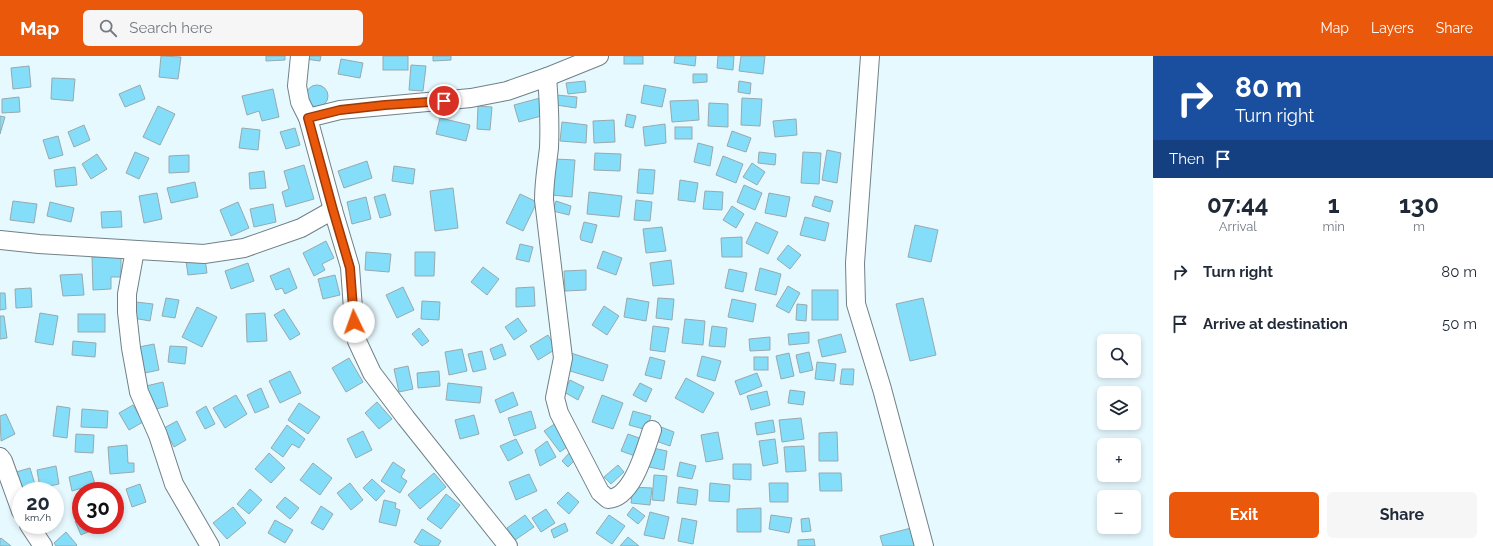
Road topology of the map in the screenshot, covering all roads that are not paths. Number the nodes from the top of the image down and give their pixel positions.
1 (300, 56) edge
2 (599, 56) edge
3 (870, 56) edge
4 (547, 77) junction
5 (308, 118) junction
6 (333, 210) junction
7 (0, 240) edge
8 (135, 250) junction
9 (652, 430) dead end
10 (0, 457) edge
11 (12, 486) edge
12 (29, 534) edge
13 (43, 546) edge
14 (210, 546) edge
15 (508, 546) edge
16 (924, 546) edge

1 - 5 street
2 - 4 street
3 - 16 street
4 - 5 street
4 - 9 street
5 - 6 street
6 - 8 street
6 - 15 street
7 - 8 street
8 - 14 street
10 - 11 street
12 - 13 street

